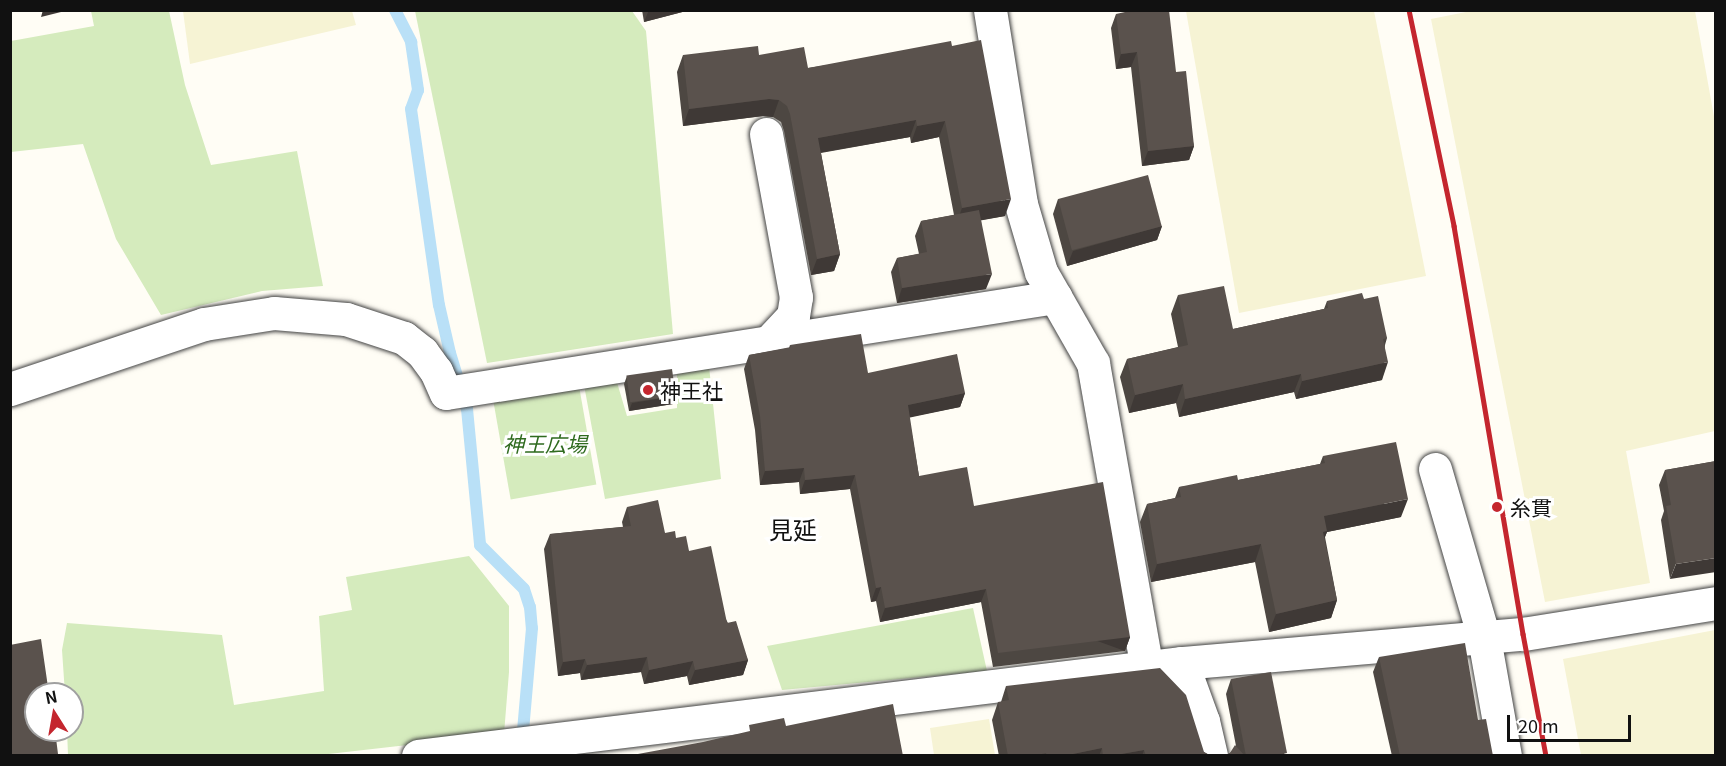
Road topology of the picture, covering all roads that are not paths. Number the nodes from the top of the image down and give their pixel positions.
1 (990, 10) edge
2 (766, 134) dead end
3 (1055, 297) junction
4 (768, 343) junction
5 (10, 389) edge
6 (1435, 469) dead end
7 (1716, 603) edge
8 (1484, 638) junction
9 (1182, 663) junction
10 (1147, 668) junction
11 (418, 756) edge
12 (1211, 756) edge
13 (1505, 756) edge

1 - 3 street
2 - 4 street
3 - 4 street
3 - 10 street
4 - 5 street
6 - 8 street
7 - 8 street
8 - 9 street
8 - 13 street
9 - 10 street
9 - 12 street
10 - 11 street

